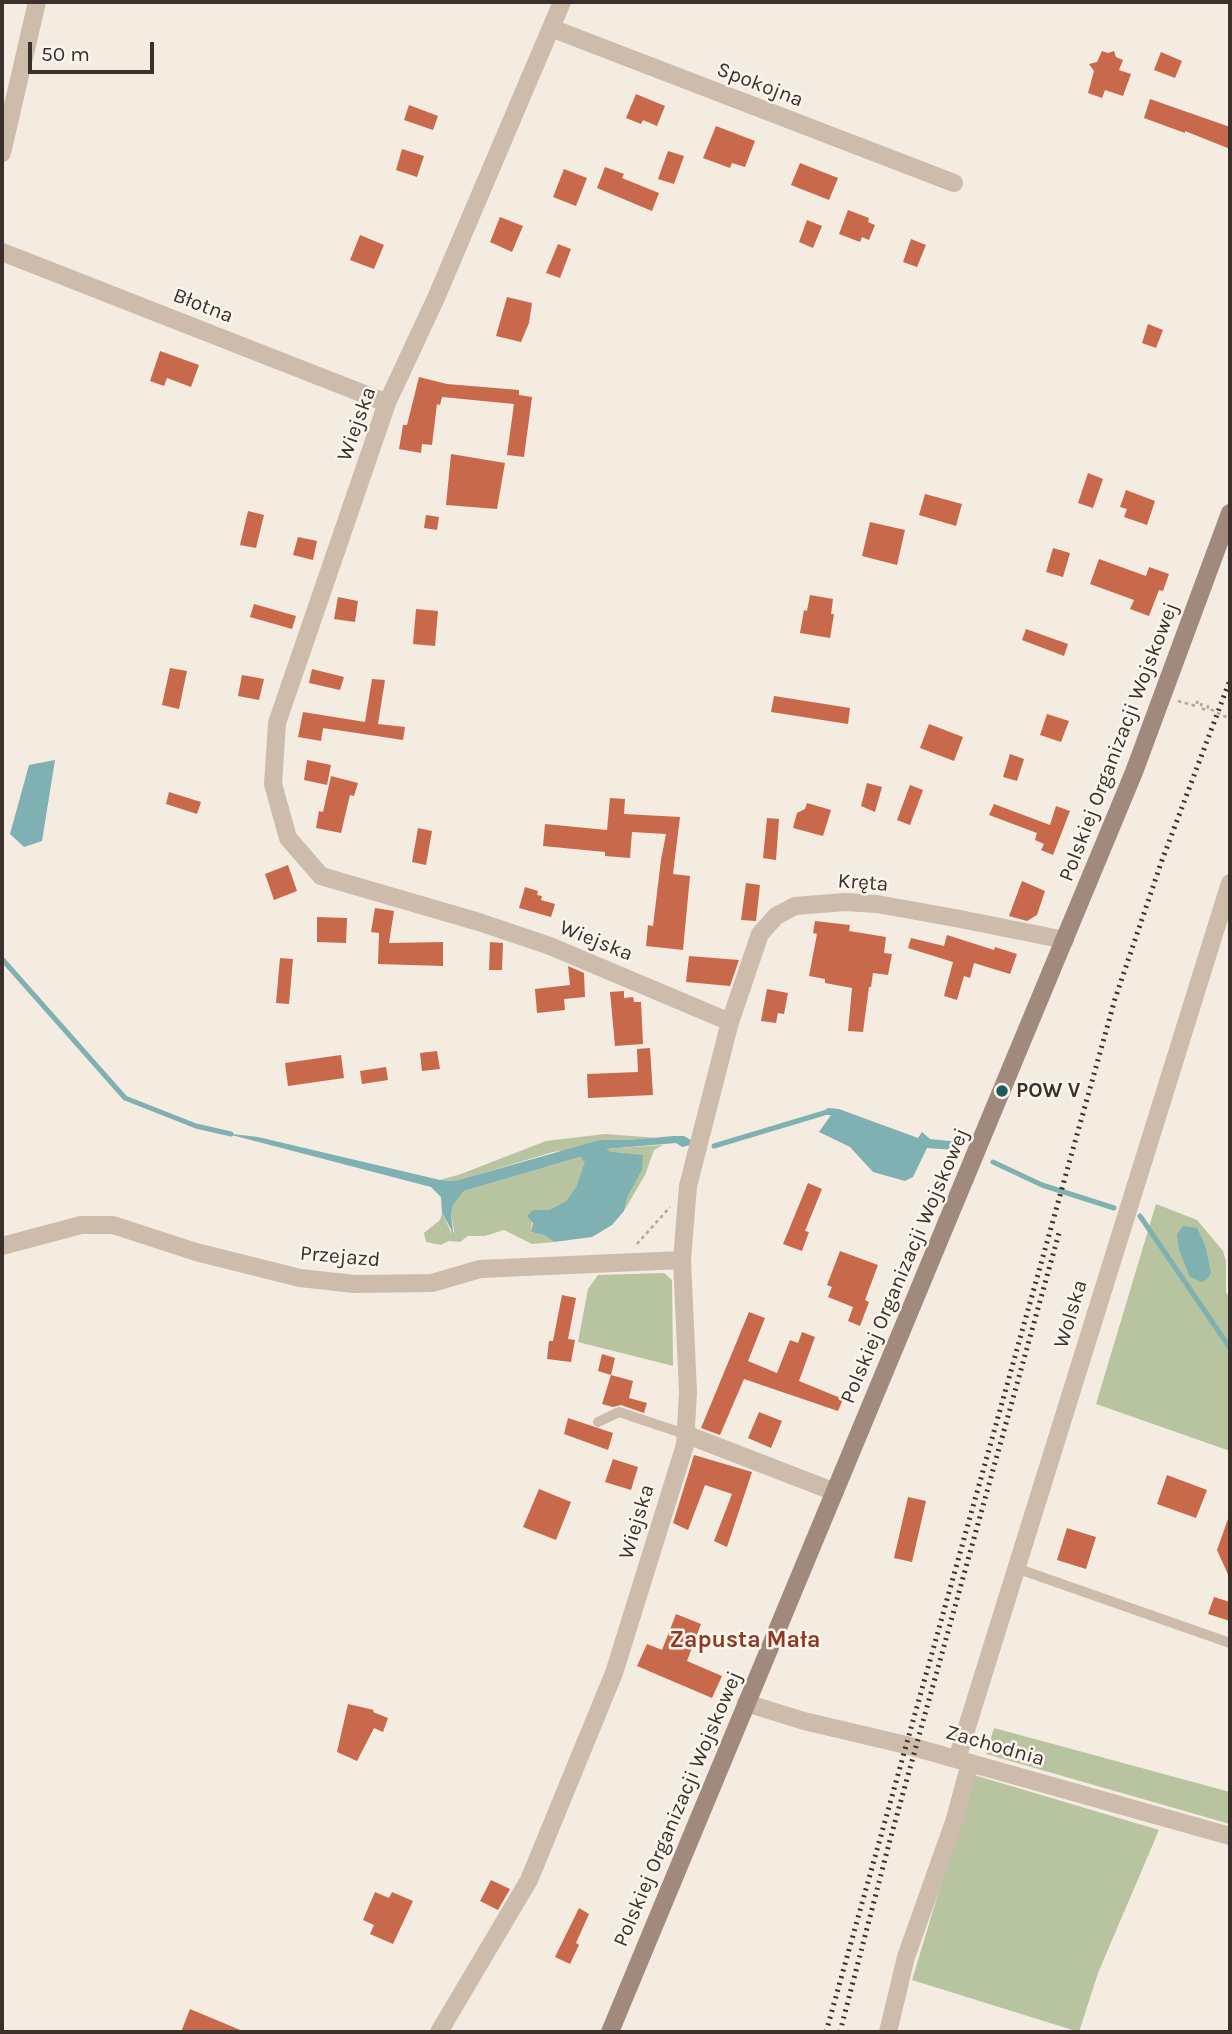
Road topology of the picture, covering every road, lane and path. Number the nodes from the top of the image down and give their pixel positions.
1 (37, 2) edge
2 (562, 2) edge
3 (551, 29) junction
4 (2, 153) edge
5 (954, 183) dead end
6 (2, 252) edge
7 (387, 403) junction
8 (1230, 513) edge
9 (1172, 700) dead end
10 (1230, 719) edge
11 (1230, 883) edge
12 (1065, 940) junction
13 (730, 1023) junction
14 (670, 1207) dead end
15 (636, 1245) dead end
16 (2, 1246) edge
17 (682, 1260) junction
18 (598, 1422) dead end
19 (685, 1434) junction
20 (835, 1492) junction
21 (1016, 1568) junction
22 (1230, 1643) edge
23 (746, 1703) junction
24 (963, 1761) junction
25 (1230, 1836) edge
26 (439, 2032) edge
27 (610, 2032) edge
28 (887, 2032) edge

1 - 4 street
2 - 3 street, Wiejska
3 - 5 street, Spokojna
3 - 7 street, Wiejska
6 - 7 street, Błotna
7 - 13 street, Wiejska
8 - 12 main road, Polskiej Organizacji Wojskowej
9 - 10 path
11 - 21 street, Wolska
12 - 13 street, Kręta
12 - 20 main road, Polskiej Organizacji Wojskowej
13 - 17 street, Wiejska
14 - 15 path
16 - 17 street, Przejazd
17 - 19 street, Wiejska
18 - 19 lane
19 - 20 street
19 - 26 street, Wiejska
20 - 23 main road, Polskiej Organizacji Wojskowej
21 - 22 lane
21 - 24 street, Wolska
23 - 24 street, Zachodnia
23 - 27 main road, Polskiej Organizacji Wojskowej
24 - 25 street, Zachodnia
24 - 28 street, Wolska

